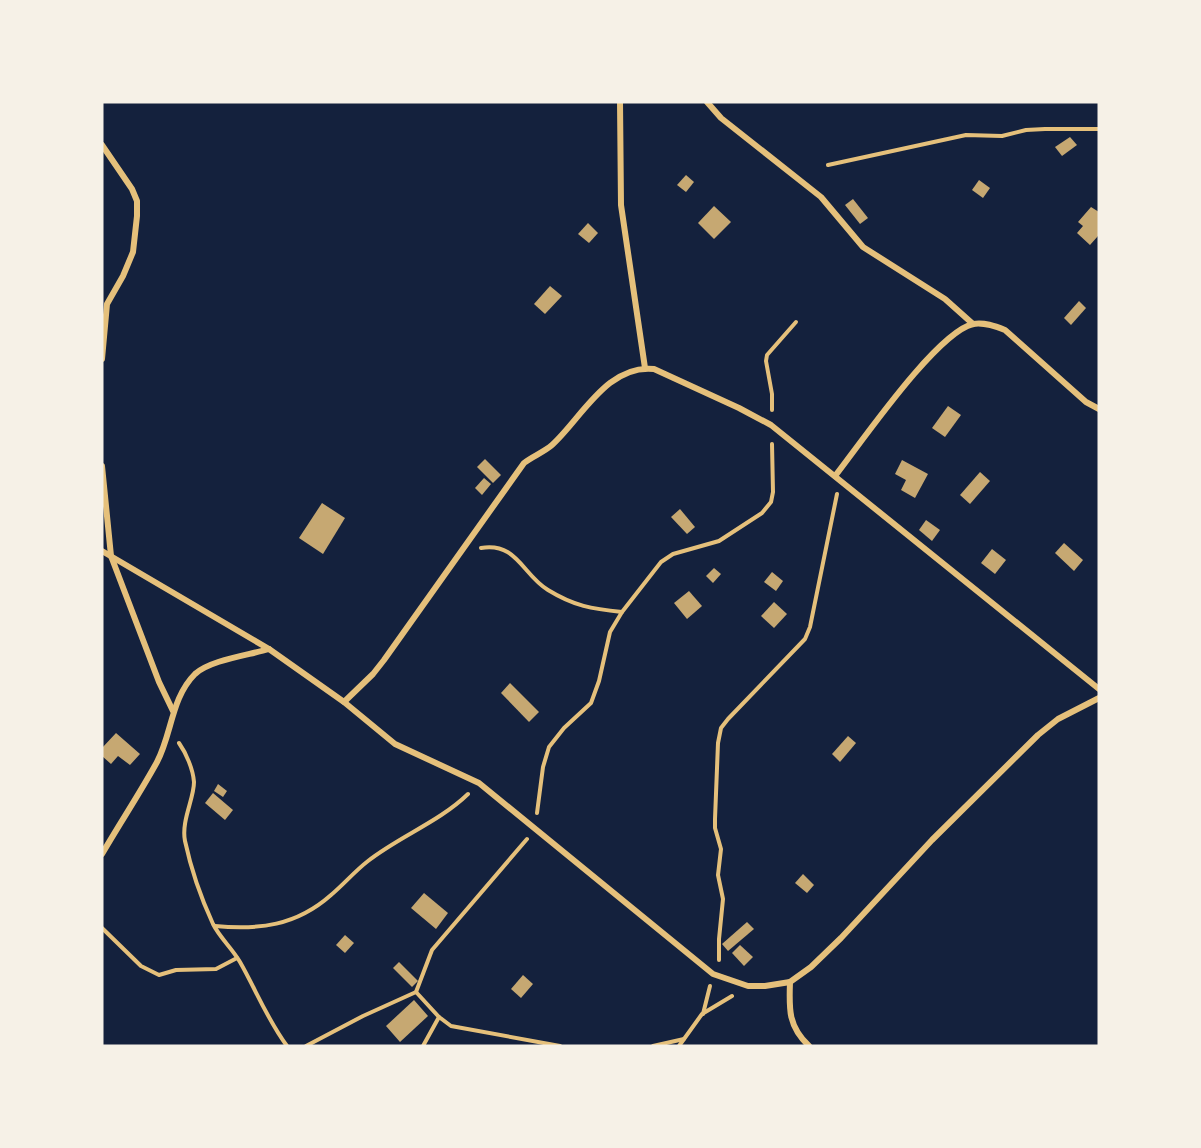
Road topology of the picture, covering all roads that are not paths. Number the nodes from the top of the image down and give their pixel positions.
1 (620, 102) edge
2 (707, 102) edge
3 (102, 145) edge
4 (973, 324) junction
5 (102, 359) edge
6 (645, 368) junction
7 (1099, 409) edge
8 (102, 466) edge
9 (838, 479) junction
10 (102, 551) edge
11 (111, 556) junction
12 (269, 650) junction
13 (1099, 689) edge
14 (1099, 698) edge
15 (344, 702) junction
16 (173, 711) junction
17 (102, 854) edge
18 (790, 982) junction
19 (809, 1046) edge

1 - 6 street
2 - 4 street
3 - 5 street
4 - 7 street
4 - 9 street
6 - 9 street
6 - 15 street
8 - 11 street
9 - 13 street
10 - 11 street
11 - 12 street
11 - 16 street
12 - 15 street
12 - 16 street
14 - 18 street
15 - 18 street
16 - 17 street
18 - 19 street

